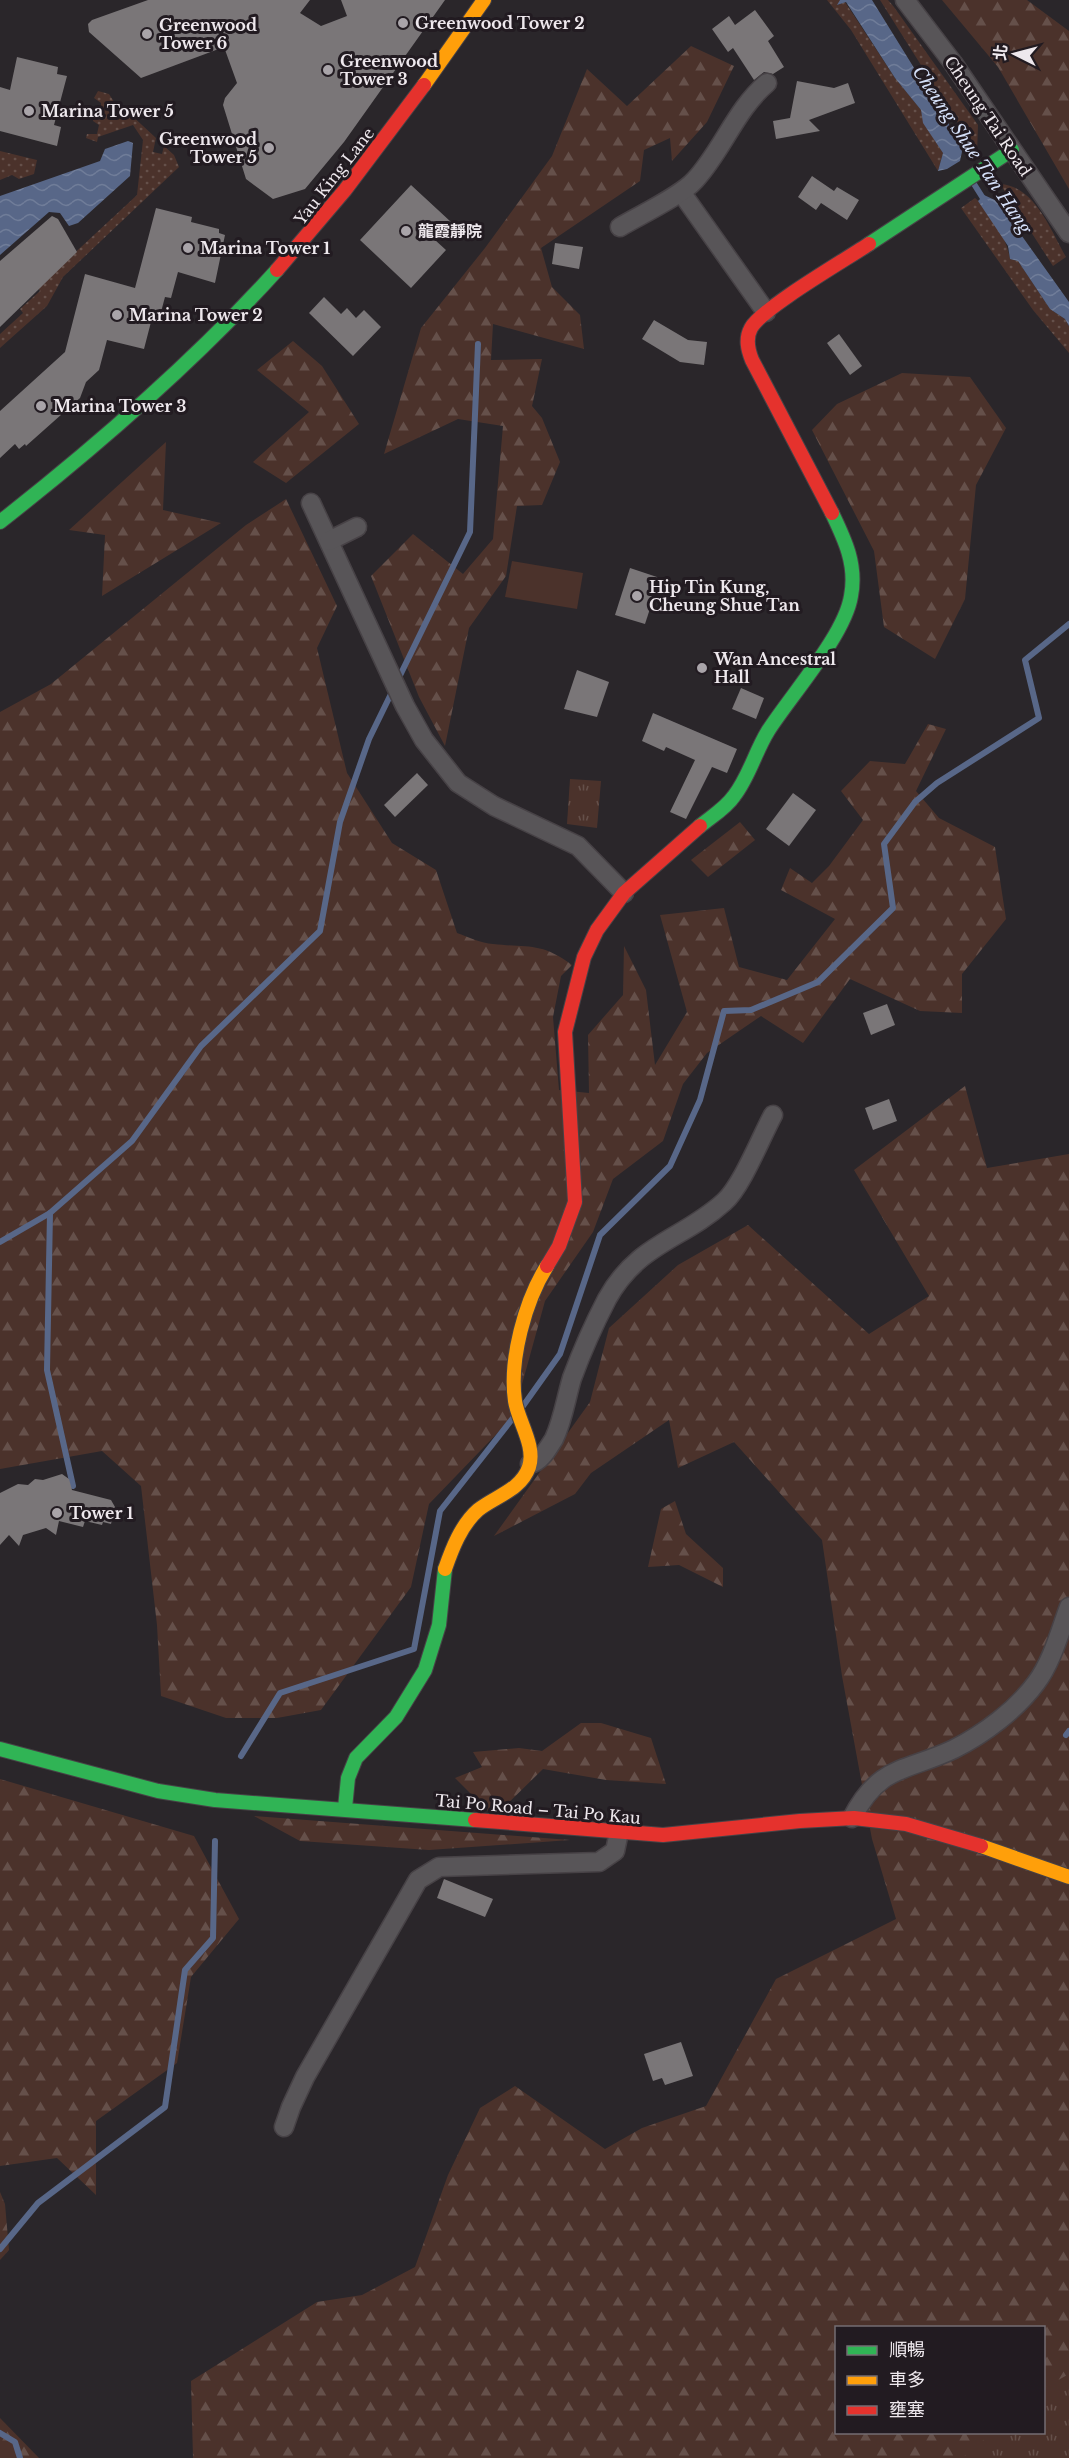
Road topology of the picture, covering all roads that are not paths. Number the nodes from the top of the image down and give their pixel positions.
1 (484, 0) edge
2 (906, 0) edge
3 (767, 83) dead end
4 (1011, 150) junction
5 (681, 192) junction
6 (620, 227) dead end
7 (1069, 233) edge
8 (766, 312) junction
9 (311, 503) dead end
10 (0, 522) edge
11 (357, 527) dead end
12 (329, 541) junction
13 (624, 892) junction
14 (773, 1115) dead end
15 (530, 1464) junction
16 (1069, 1607) edge
17 (0, 1749) edge
18 (345, 1808) junction
19 (852, 1818) junction
20 (619, 1832) junction
21 (1069, 1877) edge
22 (284, 2127) dead end

1 - 10 street, Yau King Lane
2 - 4 street, Cheung Tai Road
3 - 5 street
4 - 7 street, Cheung Tai Road
4 - 8 street
5 - 6 street
5 - 8 street
8 - 13 street
9 - 12 street
11 - 12 street
12 - 13 street
13 - 15 street
14 - 15 street
15 - 18 street
16 - 19 street
17 - 18 street, Tai Po Road – Tai Po Kau
18 - 20 street, Tai Po Road – Tai Po Kau
19 - 20 street, Tai Po Road – Tai Po Kau
19 - 21 street, Tai Po Road – Tai Po Kau
20 - 22 street

